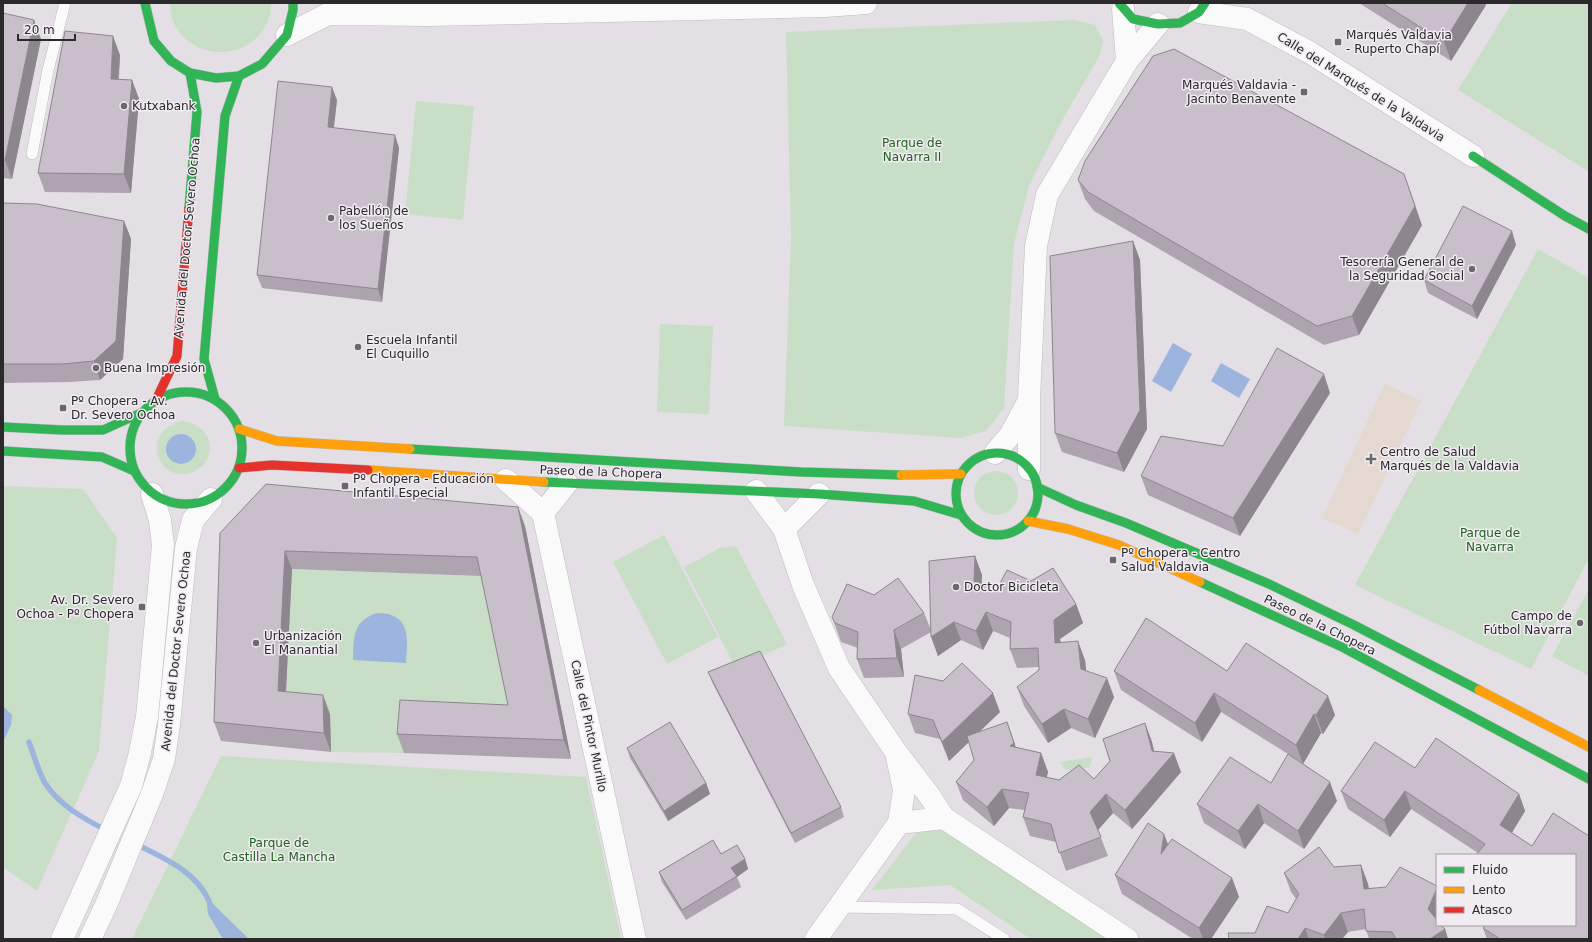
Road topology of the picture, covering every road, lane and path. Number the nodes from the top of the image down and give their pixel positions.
1 (65, 3) edge
2 (293, 3) edge
3 (866, 3) edge
4 (143, 4) edge
5 (1121, 6) edge
6 (1202, 7) edge
7 (1241, 11) edge
8 (1158, 24) junction
9 (287, 35) junction
10 (1127, 61) junction
11 (190, 73) junction
12 (239, 76) junction
13 (32, 154) dead end
14 (1473, 156) junction
15 (1510, 169) dead end
16 (1589, 229) edge
17 (215, 399) junction
18 (1029, 399) junction
19 (156, 400) junction
20 (141, 413) junction
21 (3, 427) edge
22 (239, 429) junction
23 (3, 451) edge
24 (995, 453) junction
25 (239, 468) junction
26 (134, 471) junction
27 (961, 474) junction
28 (1033, 478) junction
29 (506, 480) junction
30 (567, 483) junction
31 (756, 491) junction
32 (152, 494) junction
33 (819, 494) junction
34 (211, 499) junction
35 (542, 514) junction
36 (961, 515) junction
37 (1028, 521) junction
38 (784, 529) junction
39 (1589, 747) edge
40 (896, 752) junction
41 (1589, 780) edge
42 (944, 818) junction
43 (899, 823) junction
44 (838, 907) junction
45 (62, 939) edge
46 (90, 939) edge
47 (636, 939) edge
48 (816, 939) edge
49 (1004, 939) edge
50 (1127, 939) edge

1 - 13 lane
2 - 9 main road
3 - 9 street
4 - 11 main road
5 - 8 main road
5 - 10 street
6 - 7 street, Calle del Marqués de la Valdavia
6 - 8 main road
7 - 14 street, Calle del Marqués de la Valdavia
8 - 10 street
9 - 12 main road
10 - 18 street
11 - 12 main road
11 - 19 main road, Avenida del Doctor Severo Ochoa
12 - 17 main road
14 - 15 main road, Calle del Marqués de la Valdavia
14 - 16 main road, Calle del Marqués de la Valdavia
17 - 19 main road
17 - 22 main road
18 - 24 street
18 - 28 street
19 - 20 main road
20 - 21 main road
20 - 26 main road
22 - 25 main road
22 - 27 main road, Paseo de la Chopera
23 - 26 main road
24 - 27 main road
24 - 28 main road
25 - 29 main road, Paseo de la Chopera
25 - 34 main road
26 - 32 main road
27 - 36 main road
28 - 37 main road
28 - 39 main road, Paseo de la Chopera
29 - 30 main road, Paseo de la Chopera
29 - 35 street
30 - 31 main road, Paseo de la Chopera
30 - 35 street
31 - 33 main road, Paseo de la Chopera
31 - 38 street
32 - 34 main road
32 - 45 street, Avenida del Doctor Severo Ochoa
33 - 36 main road, Paseo de la Chopera
33 - 38 street
34 - 46 street, Avenida del Doctor Severo Ochoa
35 - 47 street, Calle del Pintor Murillo
36 - 37 main road
37 - 41 main road, Paseo de la Chopera
38 - 40 street
40 - 42 street
40 - 43 street
42 - 43 street
42 - 50 street
43 - 44 street
44 - 48 street
44 - 49 lane

